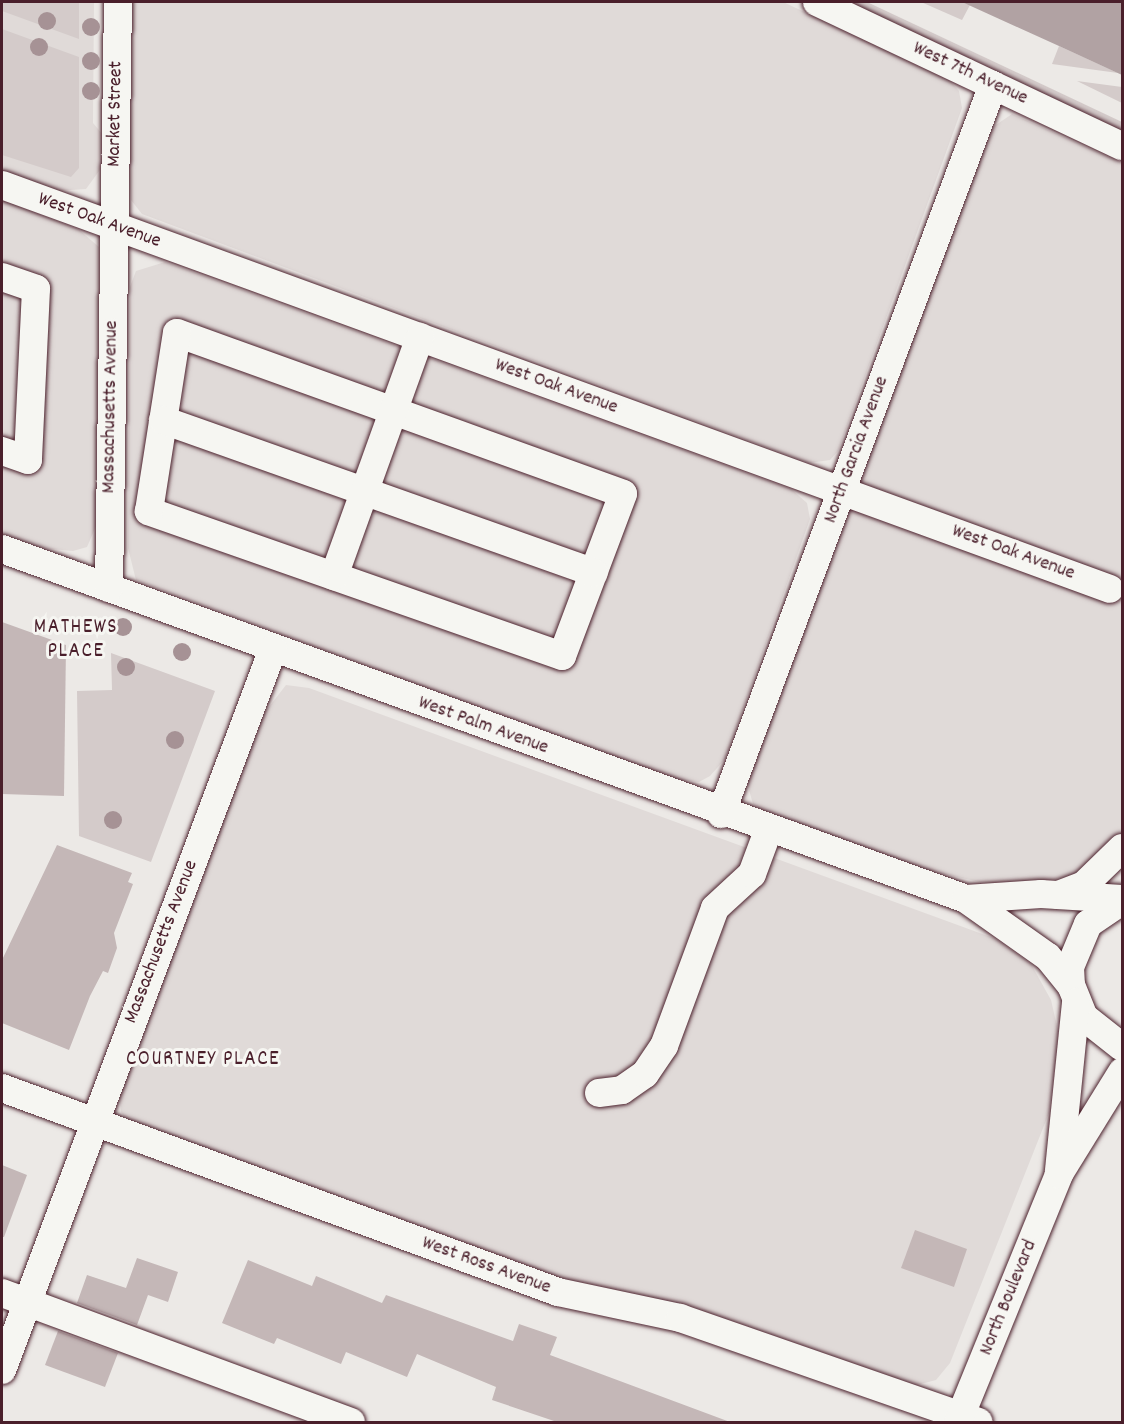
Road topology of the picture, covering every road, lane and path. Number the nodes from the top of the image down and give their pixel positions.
1 (118, 2) edge
2 (817, 2) edge
3 (993, 85) junction
4 (1122, 146) edge
5 (2, 185) edge
6 (114, 226) junction
7 (2, 277) edge
8 (420, 338) junction
9 (393, 411) junction
10 (163, 420) junction
11 (2, 451) edge
12 (365, 491) junction
13 (842, 491) junction
14 (2, 549) edge
15 (594, 573) junction
16 (334, 576) junction
17 (109, 588) junction
18 (1110, 589) dead end
19 (273, 649) junction
20 (721, 814) junction
21 (768, 831) junction
22 (1122, 848) edge
23 (1057, 895) junction
24 (966, 899) junction
25 (1122, 900) edge
26 (1073, 994) junction
27 (1122, 1047) edge
28 (1122, 1072) edge
29 (2, 1088) edge
30 (599, 1093) dead end
31 (93, 1122) junction
32 (1059, 1174) junction
33 (14, 1298) edge
34 (2, 1370) edge
35 (966, 1420) edge
36 (351, 1422) edge

1 - 6 street, Market Street
2 - 3 street, West 7th Avenue
3 - 4 street, West 7th Avenue
3 - 13 street, North Garcia Avenue
5 - 6 street, West Oak Avenue
6 - 8 street, West Oak Avenue
6 - 17 street, Massachusetts Avenue
7 - 11 street
8 - 9 street
8 - 13 street, West Oak Avenue
9 - 10 street
9 - 12 street
9 - 15 street
10 - 12 street
10 - 16 street
12 - 15 street
12 - 16 street
13 - 18 street, West Oak Avenue
13 - 20 street, North Garcia Avenue
14 - 17 street, West Palm Avenue
15 - 16 street
17 - 19 street, West Palm Avenue
19 - 20 street, West Palm Avenue
19 - 31 street, Massachusetts Avenue
20 - 21 street, West Palm Avenue
21 - 24 street, West Palm Avenue
21 - 30 street
22 - 23 street
23 - 24 street, West Palm Avenue
23 - 25 street, West Palm Avenue
24 - 26 street, West Palm Avenue
25 - 26 street, North Boulevard
26 - 27 street, West Palm Avenue
26 - 32 street, North Boulevard
28 - 32 street, North Boulevard
29 - 31 street, West Ross Avenue
31 - 33 street, Massachusetts Avenue
31 - 35 street, West Ross Avenue
32 - 35 street, North Boulevard
33 - 34 street, Massachusetts Avenue
33 - 36 street

